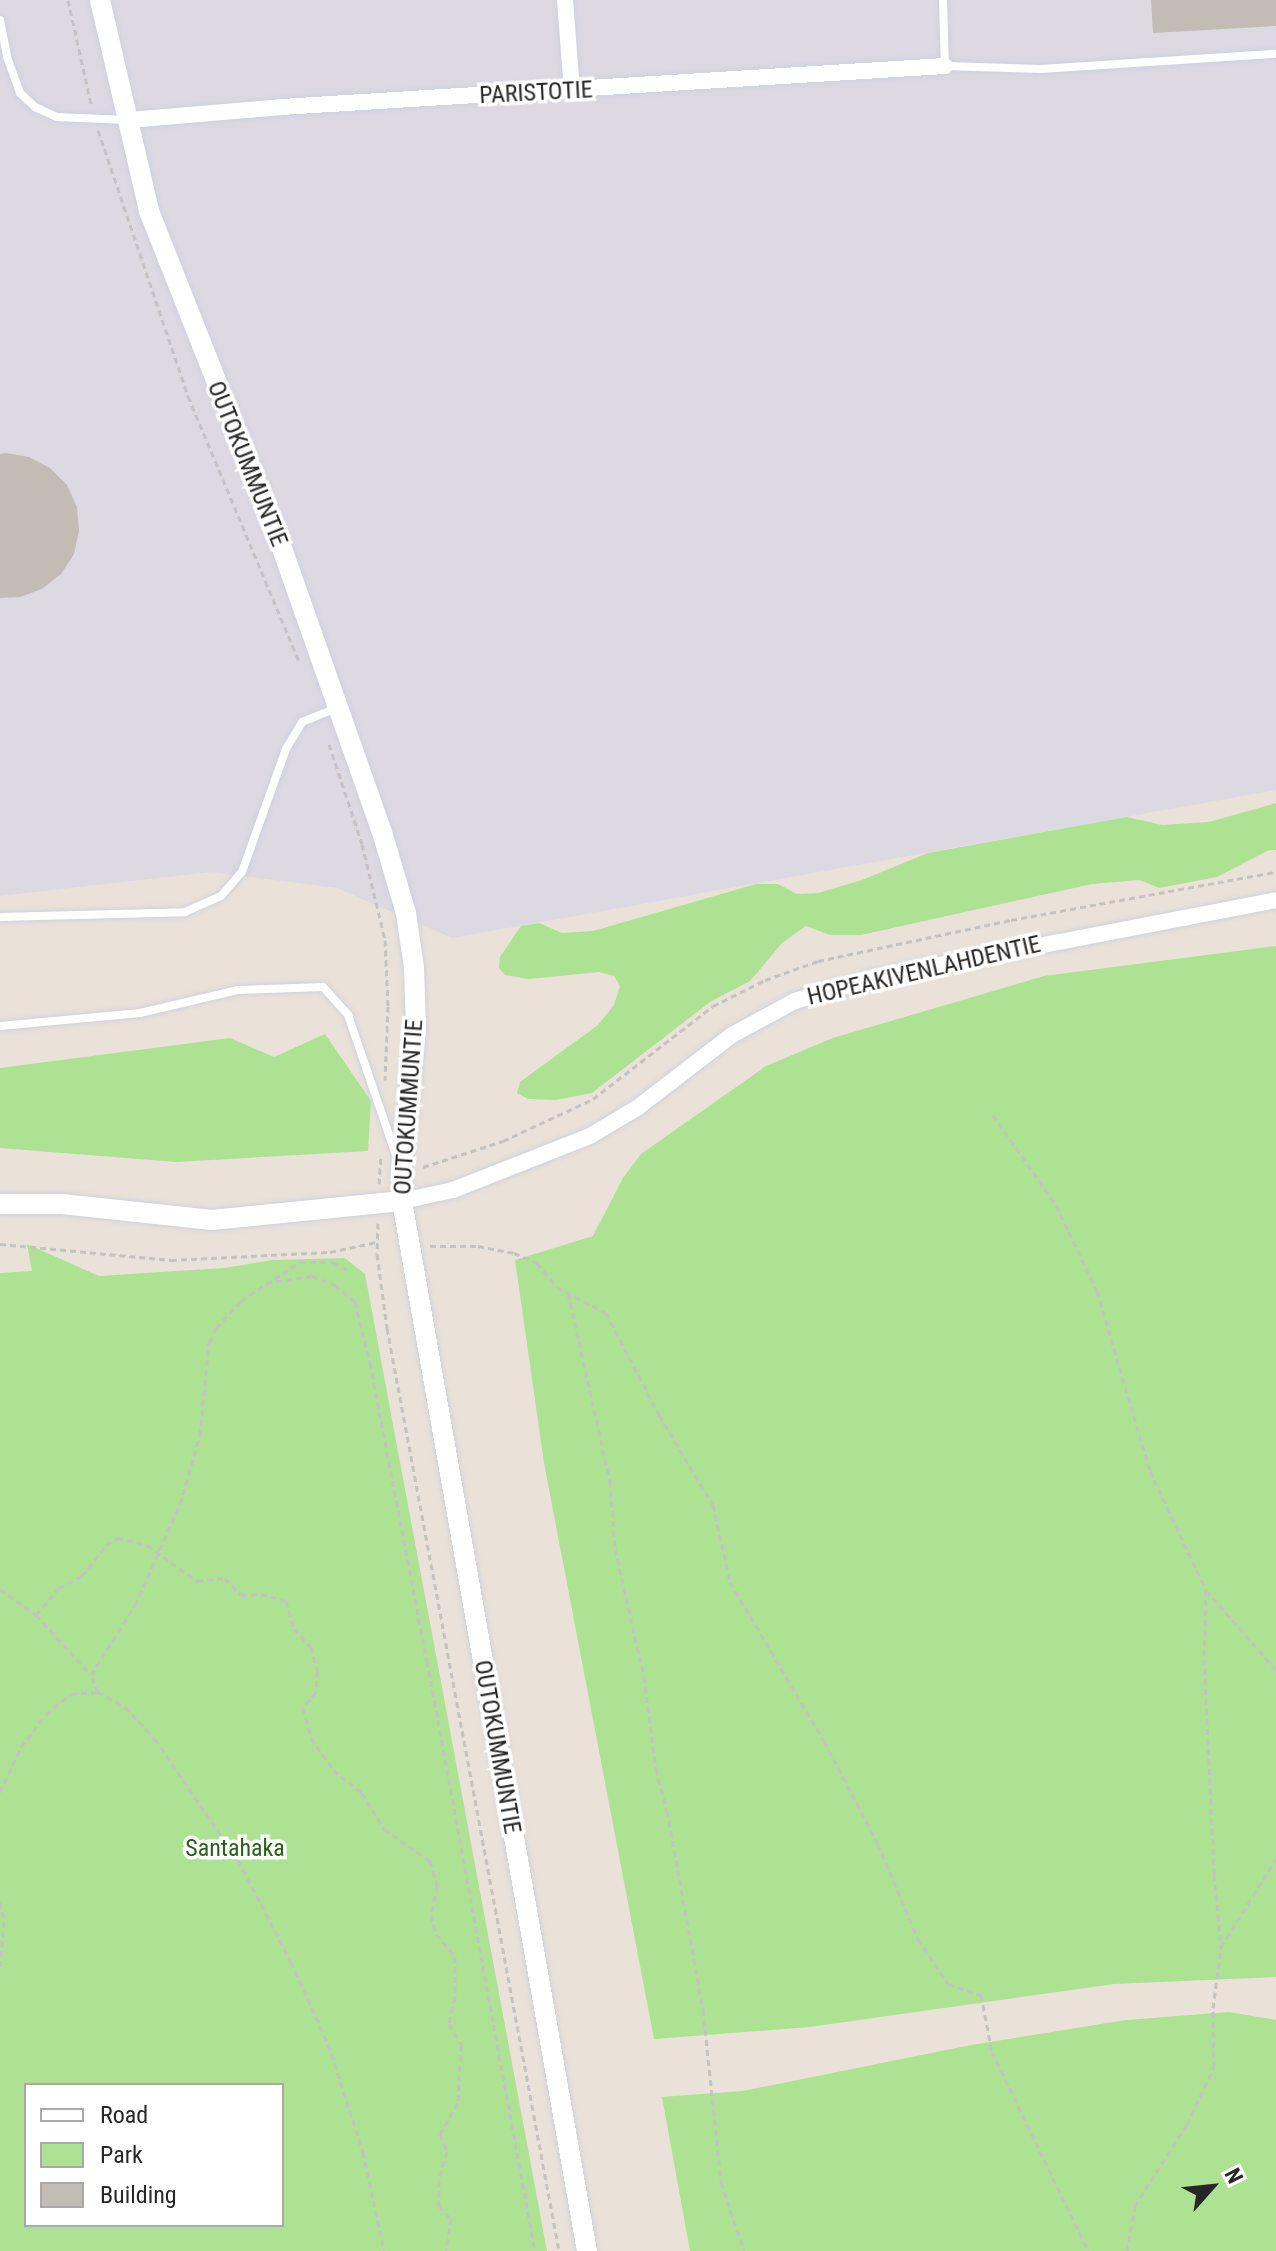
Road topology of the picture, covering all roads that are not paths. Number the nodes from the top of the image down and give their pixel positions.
1 (100, 0) edge
2 (565, 0) edge
3 (943, 0) edge
4 (0, 20) edge
5 (1276, 54) edge
6 (945, 66) junction
7 (572, 91) junction
8 (128, 120) junction
9 (329, 711) junction
10 (1276, 900) edge
11 (0, 917) edge
12 (0, 1026) edge
13 (401, 1173) junction
14 (402, 1201) junction
15 (0, 1204) edge
16 (587, 2251) edge

1 - 8 street, OUTOKUMMUNTIE
2 - 7 street
3 - 6 lane
4 - 8 lane
5 - 6 lane
6 - 7 street, PARISTOTIE
7 - 8 street, PARISTOTIE
8 - 9 street, OUTOKUMMUNTIE
9 - 11 lane
9 - 13 street, OUTOKUMMUNTIE
10 - 14 street, HOPEAKIVENLAHDENTIE
12 - 13 lane
13 - 14 street, OUTOKUMMUNTIE
14 - 15 street, HOPEAKIVENLAHDENTIE
14 - 16 street, OUTOKUMMUNTIE

